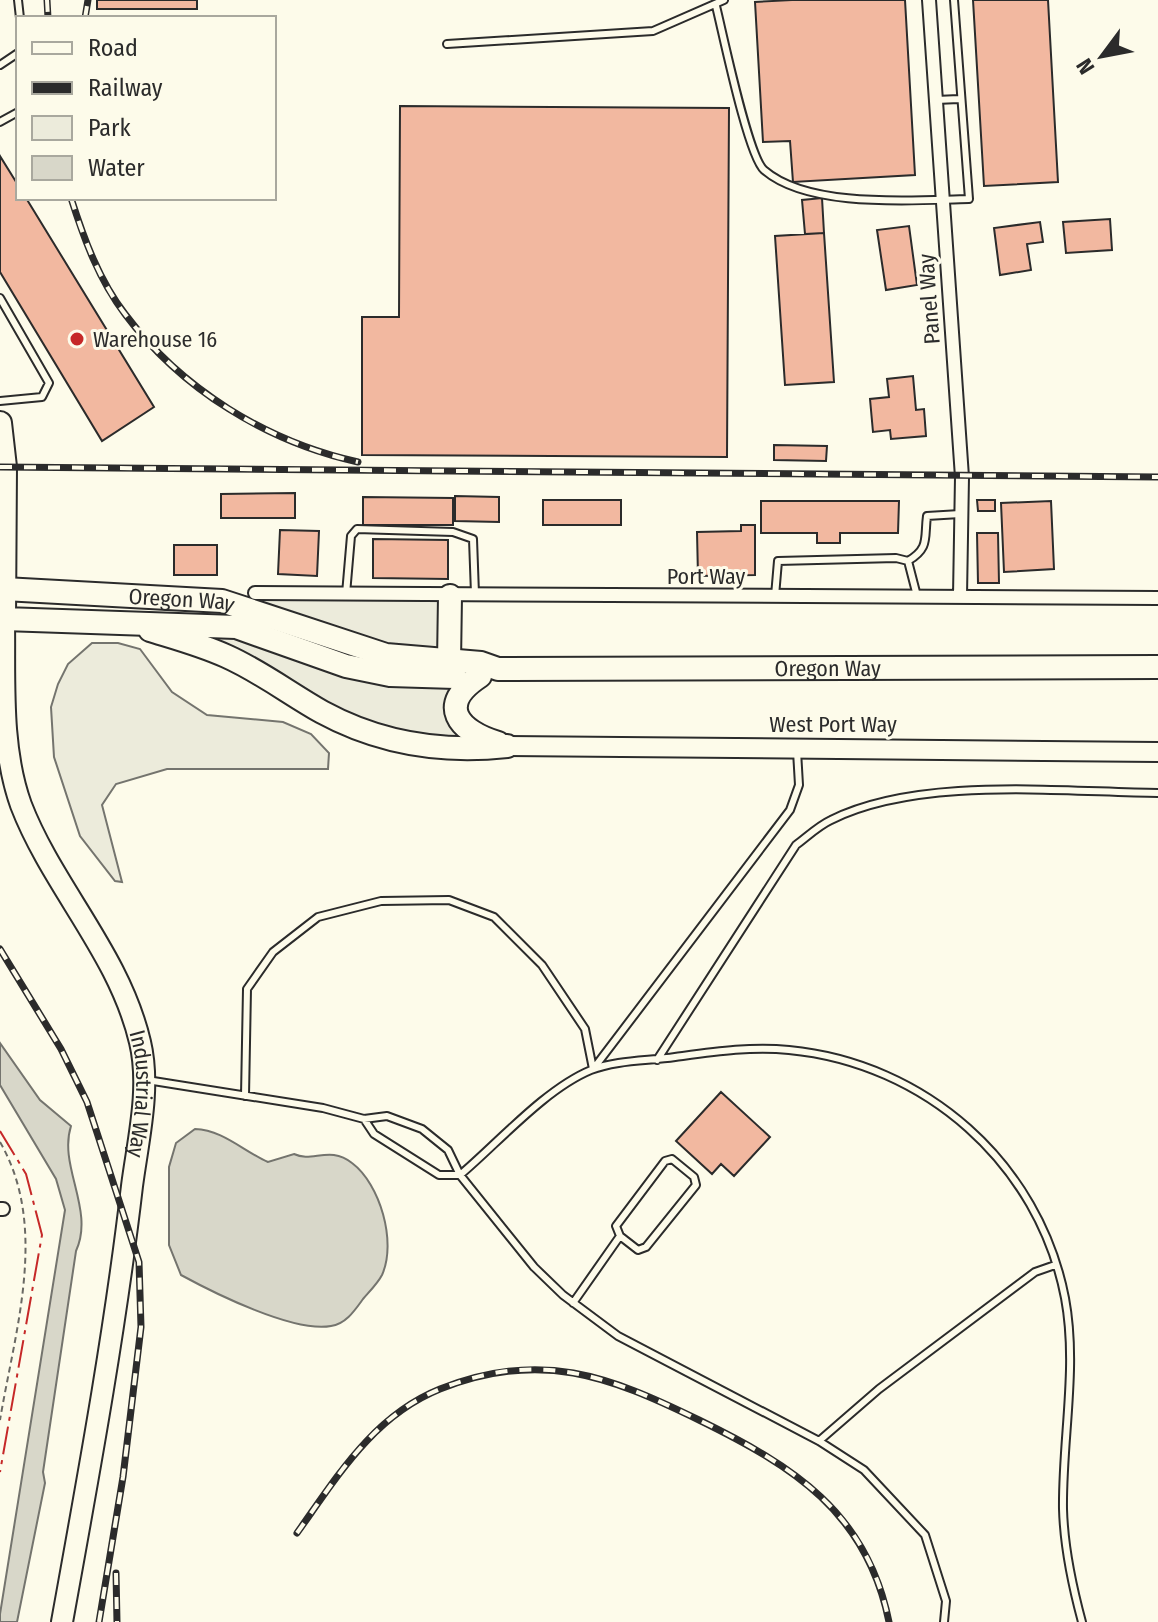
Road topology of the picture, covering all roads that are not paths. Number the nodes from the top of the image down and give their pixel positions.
1 (724, 0) edge
2 (929, 0) edge
3 (954, 0) edge
4 (716, 6) junction
5 (447, 44) dead end
6 (959, 99) junction
7 (936, 100) junction
8 (943, 199) junction
9 (0, 298) edge
10 (0, 401) edge
11 (0, 423) edge
12 (961, 514) junction
13 (908, 561) junction
14 (2, 589) edge
15 (255, 593) dead end
16 (346, 594) junction
17 (450, 596) junction
18 (474, 596) junction
19 (775, 596) junction
20 (917, 596) junction
21 (960, 596) junction
22 (1158, 598) edge
23 (2, 619) edge
24 (122, 622) junction
25 (449, 662) junction
26 (1158, 667) edge
27 (489, 673) junction
28 (507, 746) junction
29 (797, 748) junction
30 (1158, 752) edge
31 (1158, 793) edge
32 (657, 1060) junction
33 (593, 1069) junction
34 (143, 1080) junction
35 (245, 1096) junction
36 (364, 1119) junction
37 (460, 1175) junction
38 (620, 1236) junction
39 (1055, 1265) junction
40 (573, 1303) junction
41 (819, 1441) junction
42 (62, 1622) edge
43 (944, 1622) edge
44 (1082, 1622) edge

1 - 4 lane
2 - 7 street, Panel Way
3 - 6 lane
4 - 5 lane
4 - 8 lane
6 - 7 lane
6 - 8 lane
7 - 8 street, Panel Way
8 - 12 street, Panel Way
9 - 10 lane
11 - 14 highway, Industrial Way
12 - 13 lane
12 - 21 street, Panel Way
13 - 19 lane
13 - 20 lane
14 - 23 highway, Industrial Way
14 - 25 highway, Oregon Way
15 - 16 street, Port Way
16 - 17 street, Port Way
16 - 18 lane
17 - 18 street, Port Way
17 - 25 highway
18 - 19 street, Port Way
19 - 20 street, Port Way
20 - 21 street, Port Way
21 - 22 street, Port Way
23 - 24 highway, Oregon Way
23 - 34 main road, Industrial Way
24 - 27 highway, Oregon Way
24 - 28 highway
25 - 27 highway, Oregon Way
26 - 27 highway, Oregon Way
27 - 28 highway
28 - 29 street, West Port Way
29 - 30 street, West Port Way
29 - 33 lane
31 - 32 lane
32 - 33 lane
32 - 39 lane
33 - 35 lane
33 - 37 lane
34 - 35 lane
34 - 42 main road, Industrial Way
35 - 36 lane
36 - 37 lane
36 - 37 lane
37 - 40 lane
38 - 38 lane
38 - 40 lane
39 - 41 lane
39 - 44 lane
40 - 41 lane
41 - 43 lane

